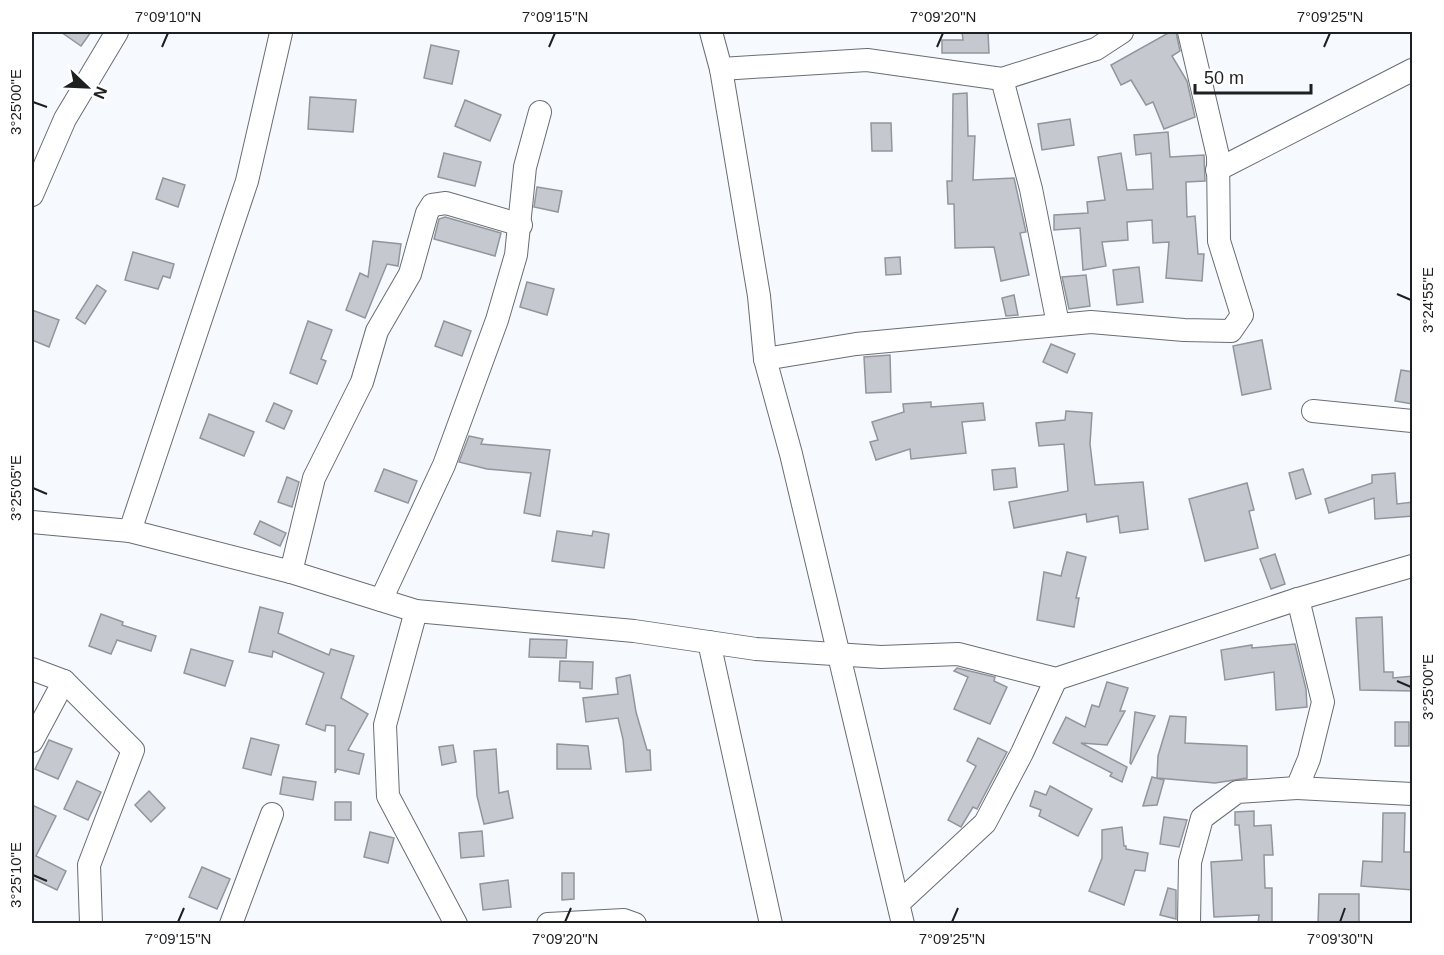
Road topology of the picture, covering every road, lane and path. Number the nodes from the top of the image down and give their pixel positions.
1 (117, 32) edge
2 (711, 32) edge
3 (1122, 32) edge
4 (1189, 32) edge
5 (281, 33) edge
6 (721, 69) junction
7 (1413, 70) edge
8 (1002, 79) junction
9 (540, 112) dead end
10 (1217, 170) junction
11 (32, 195) edge
12 (521, 225) junction
13 (1058, 324) junction
14 (765, 359) junction
15 (1313, 411) dead end
16 (1413, 421) edge
17 (32, 522) edge
18 (130, 531) junction
19 (1413, 566) edge
20 (291, 572) junction
21 (1298, 599) junction
22 (381, 600) junction
23 (416, 611) junction
24 (709, 642) junction
25 (838, 653) junction
26 (32, 669) edge
27 (1056, 679) junction
28 (64, 681) junction
29 (32, 741) edge
30 (1297, 788) junction
31 (1413, 794) edge
32 (272, 814) dead end
33 (902, 913) edge
34 (91, 924) edge
35 (231, 924) edge
36 (456, 924) edge
37 (548, 924) edge
38 (635, 924) edge
39 (771, 924) edge
40 (1189, 924) edge

1 - 11 street
2 - 6 street
3 - 8 street
4 - 10 street
5 - 18 street
6 - 8 street
6 - 14 street
7 - 10 street
8 - 13 street
9 - 12 street
10 - 13 street
12 - 20 street
12 - 22 street
13 - 14 street
14 - 25 street
15 - 16 street
17 - 18 street
18 - 20 street
19 - 21 street
20 - 22 street
21 - 27 street
21 - 30 street
22 - 23 street
23 - 24 street
23 - 36 street
24 - 25 street
24 - 39 street
25 - 27 street
25 - 33 street
26 - 28 street
27 - 33 street
28 - 29 street
28 - 34 street
30 - 31 street
30 - 40 street
32 - 35 street
37 - 38 street

